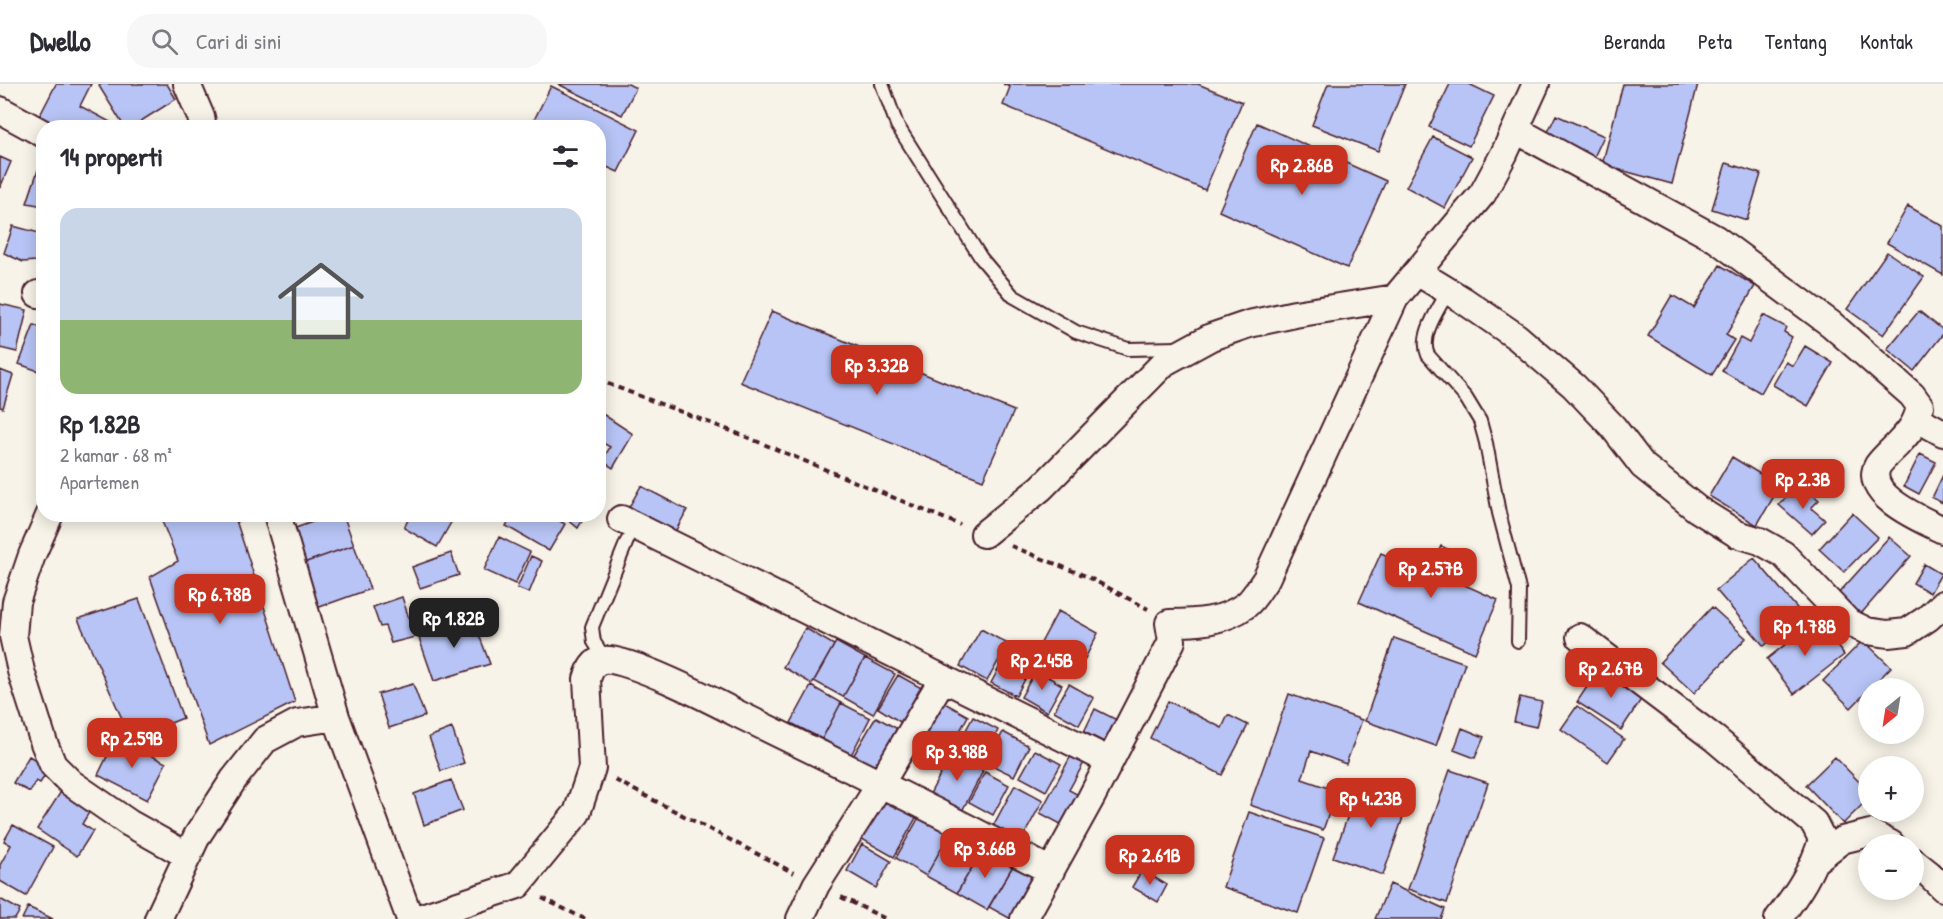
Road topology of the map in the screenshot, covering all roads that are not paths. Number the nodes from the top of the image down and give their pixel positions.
1 (187, 84) edge
2 (882, 84) edge
3 (1536, 84) edge
4 (0, 110) edge
5 (202, 120) edge
6 (36, 130) edge
7 (1515, 130) junction
8 (1417, 272) junction
9 (1448, 291) junction
10 (1395, 298) junction
11 (1192, 347) junction
12 (1918, 419) junction
13 (1943, 433) edge
14 (46, 522) edge
15 (279, 522) edge
16 (624, 530) joint
17 (1943, 530) edge
18 (984, 534) road end
19 (1943, 603) edge
20 (1580, 637) dead end
21 (1518, 641) dead end
22 (605, 659) junction
23 (943, 678) junction
24 (336, 717) junction
25 (1110, 760) junction
26 (881, 783) junction
27 (1858, 836) edge
28 (188, 856) junction
29 (1817, 859) junction
30 (1051, 871) junction
31 (1924, 871) edge
32 (1943, 888) edge
33 (158, 919) edge
34 (410, 919) edge
35 (416, 919) edge
36 (800, 919) edge
37 (1024, 919) edge
38 (1778, 919) edge

1 - 5 street
2 - 11 lane
3 - 7 street
4 - 6 street
7 - 8 street
7 - 12 street
8 - 9 street
8 - 10 street
9 - 19 street
9 - 21 lane
10 - 11 street
10 - 25 street
11 - 18 street
12 - 13 street
12 - 17 street
14 - 28 street
15 - 24 street
16 - 22 lane
16 - 23 street
20 - 29 street
22 - 26 street
22 - 35 street
23 - 25 street
23 - 26 street
24 - 28 street
24 - 34 street
25 - 30 street
26 - 30 street
26 - 36 street
27 - 29 street
28 - 33 street
29 - 38 street
30 - 37 street
31 - 32 street

